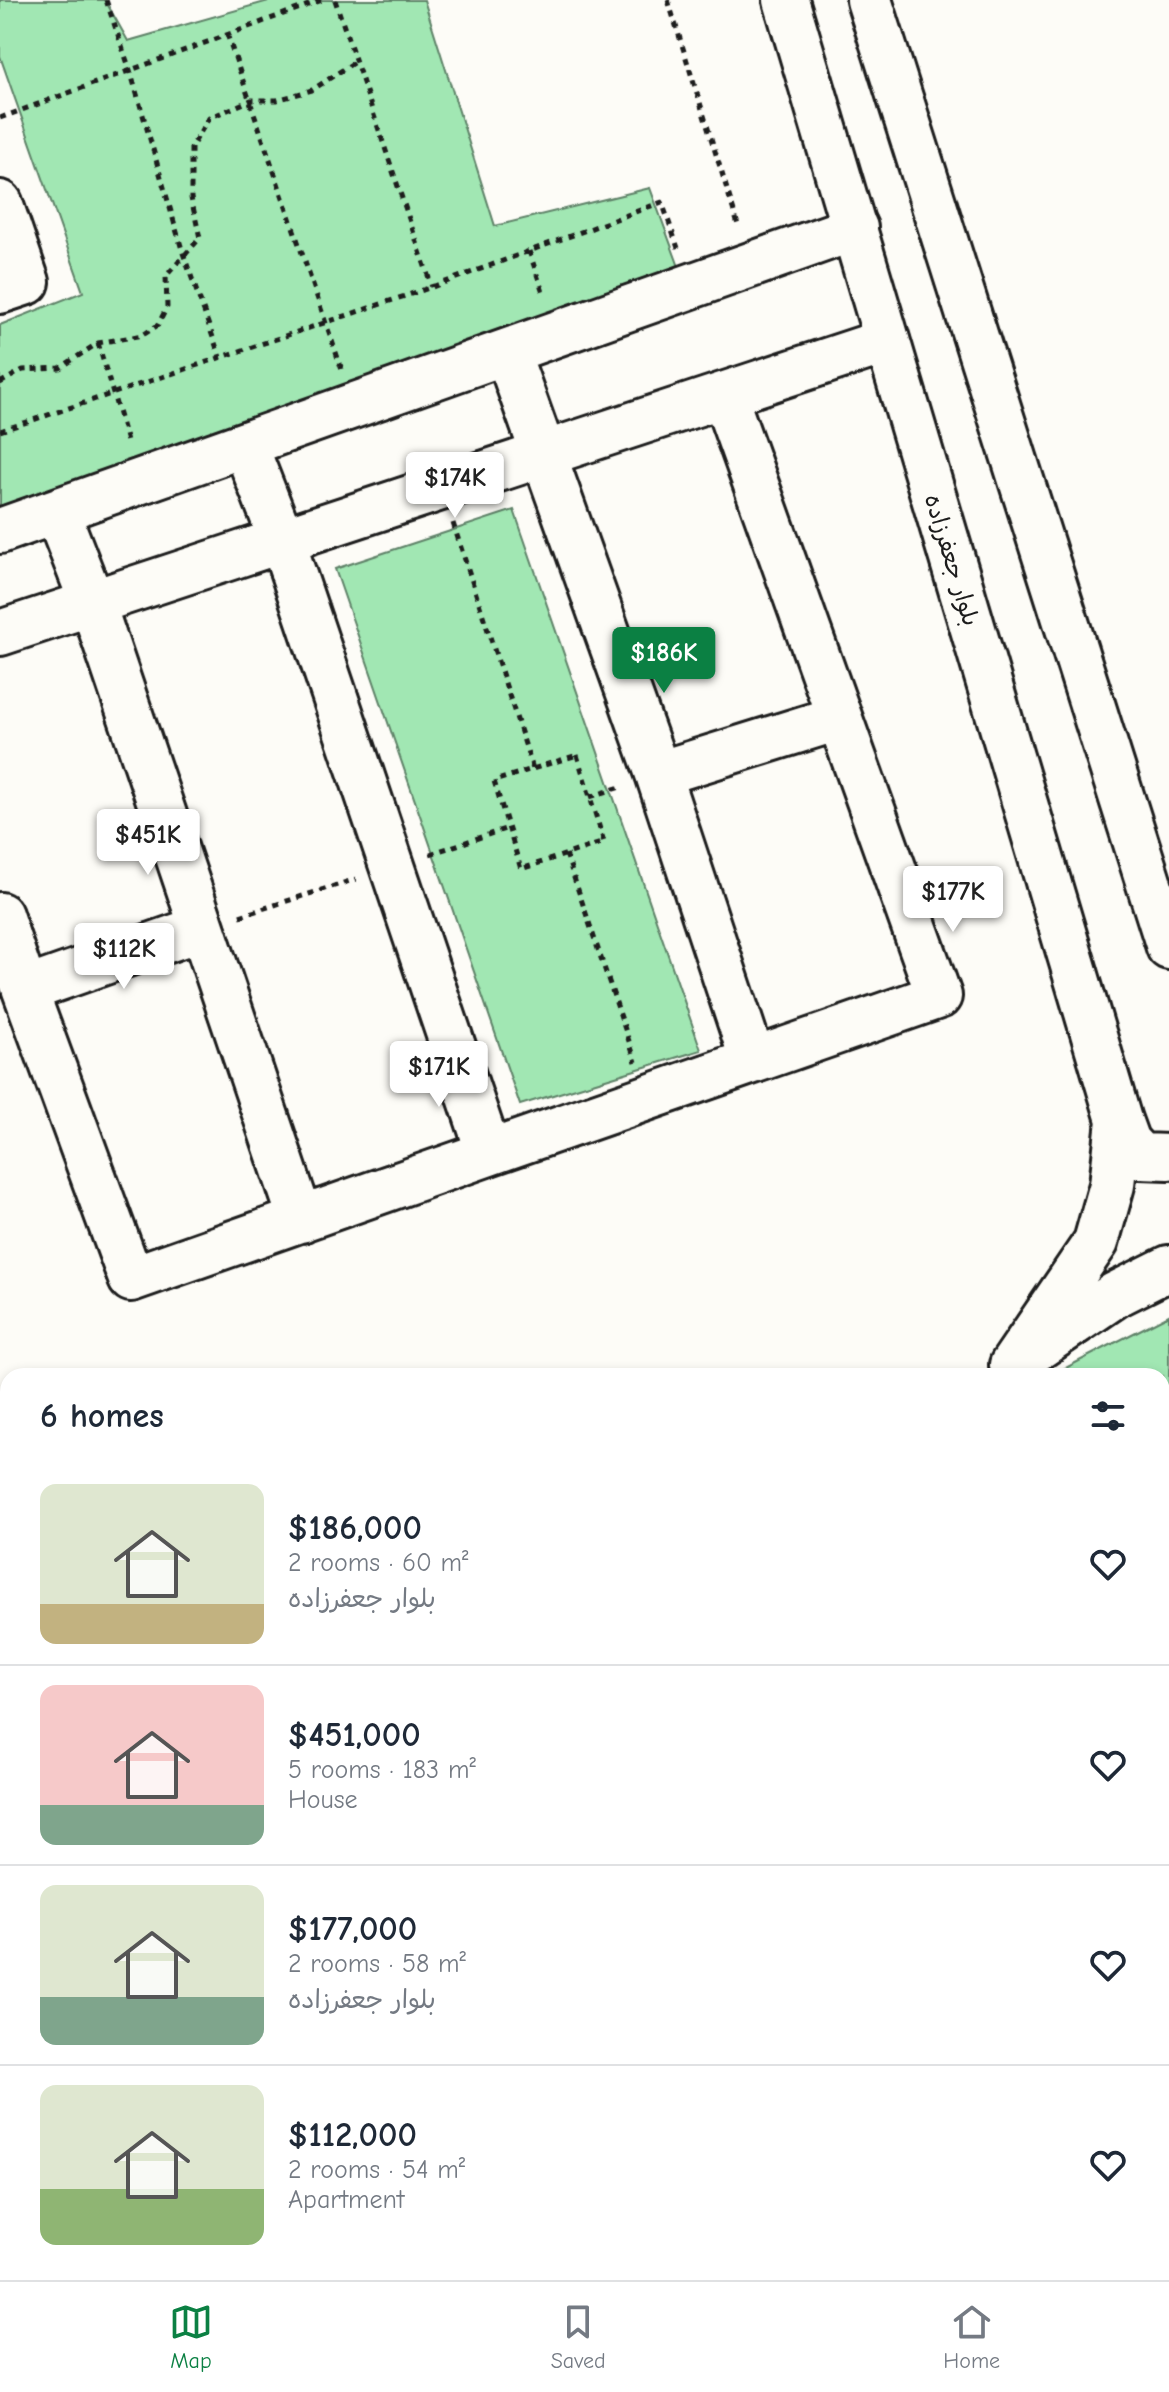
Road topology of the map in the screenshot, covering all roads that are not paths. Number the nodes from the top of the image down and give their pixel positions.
1 (786, 0) edge
2 (869, 0) edge
3 (0, 203) edge
4 (855, 228) junction
5 (0, 291) edge
6 (887, 341) junction
7 (507, 352) junction
8 (724, 395) junction
9 (245, 445) junction
10 (544, 455) junction
11 (57, 512) junction
12 (0, 531) edge
13 (282, 540) junction
14 (92, 602) junction
15 (0, 633) edge
16 (838, 718) junction
17 (658, 774) junction
18 (0, 915) edge
19 (201, 928) junction
20 (1169, 947) edge
21 (25, 990) junction
22 (753, 1061) junction
23 (1119, 1120) junction
24 (489, 1153) junction
25 (1169, 1157) edge
26 (301, 1220) junction
27 (1169, 1268) edge
28 (1009, 1368) edge
29 (1011, 1368) edge

1 - 4 street, بلوار جعفرزاده
2 - 20 street
3 - 5 street
4 - 6 street, بلوار جعفرزاده
4 - 7 street
6 - 8 street
6 - 23 street, بلوار جعفرزاده
7 - 9 street
7 - 10 street
8 - 10 street
8 - 16 street
9 - 11 street
9 - 13 street
10 - 13 street
10 - 17 street
11 - 12 street
11 - 14 street
13 - 14 street
13 - 24 street
14 - 15 street
14 - 19 street
16 - 17 street
16 - 22 street
17 - 22 street
18 - 21 street
19 - 21 street
19 - 26 street
21 - 26 street
22 - 24 street
23 - 25 street
23 - 28 street
24 - 26 street
27 - 29 street

